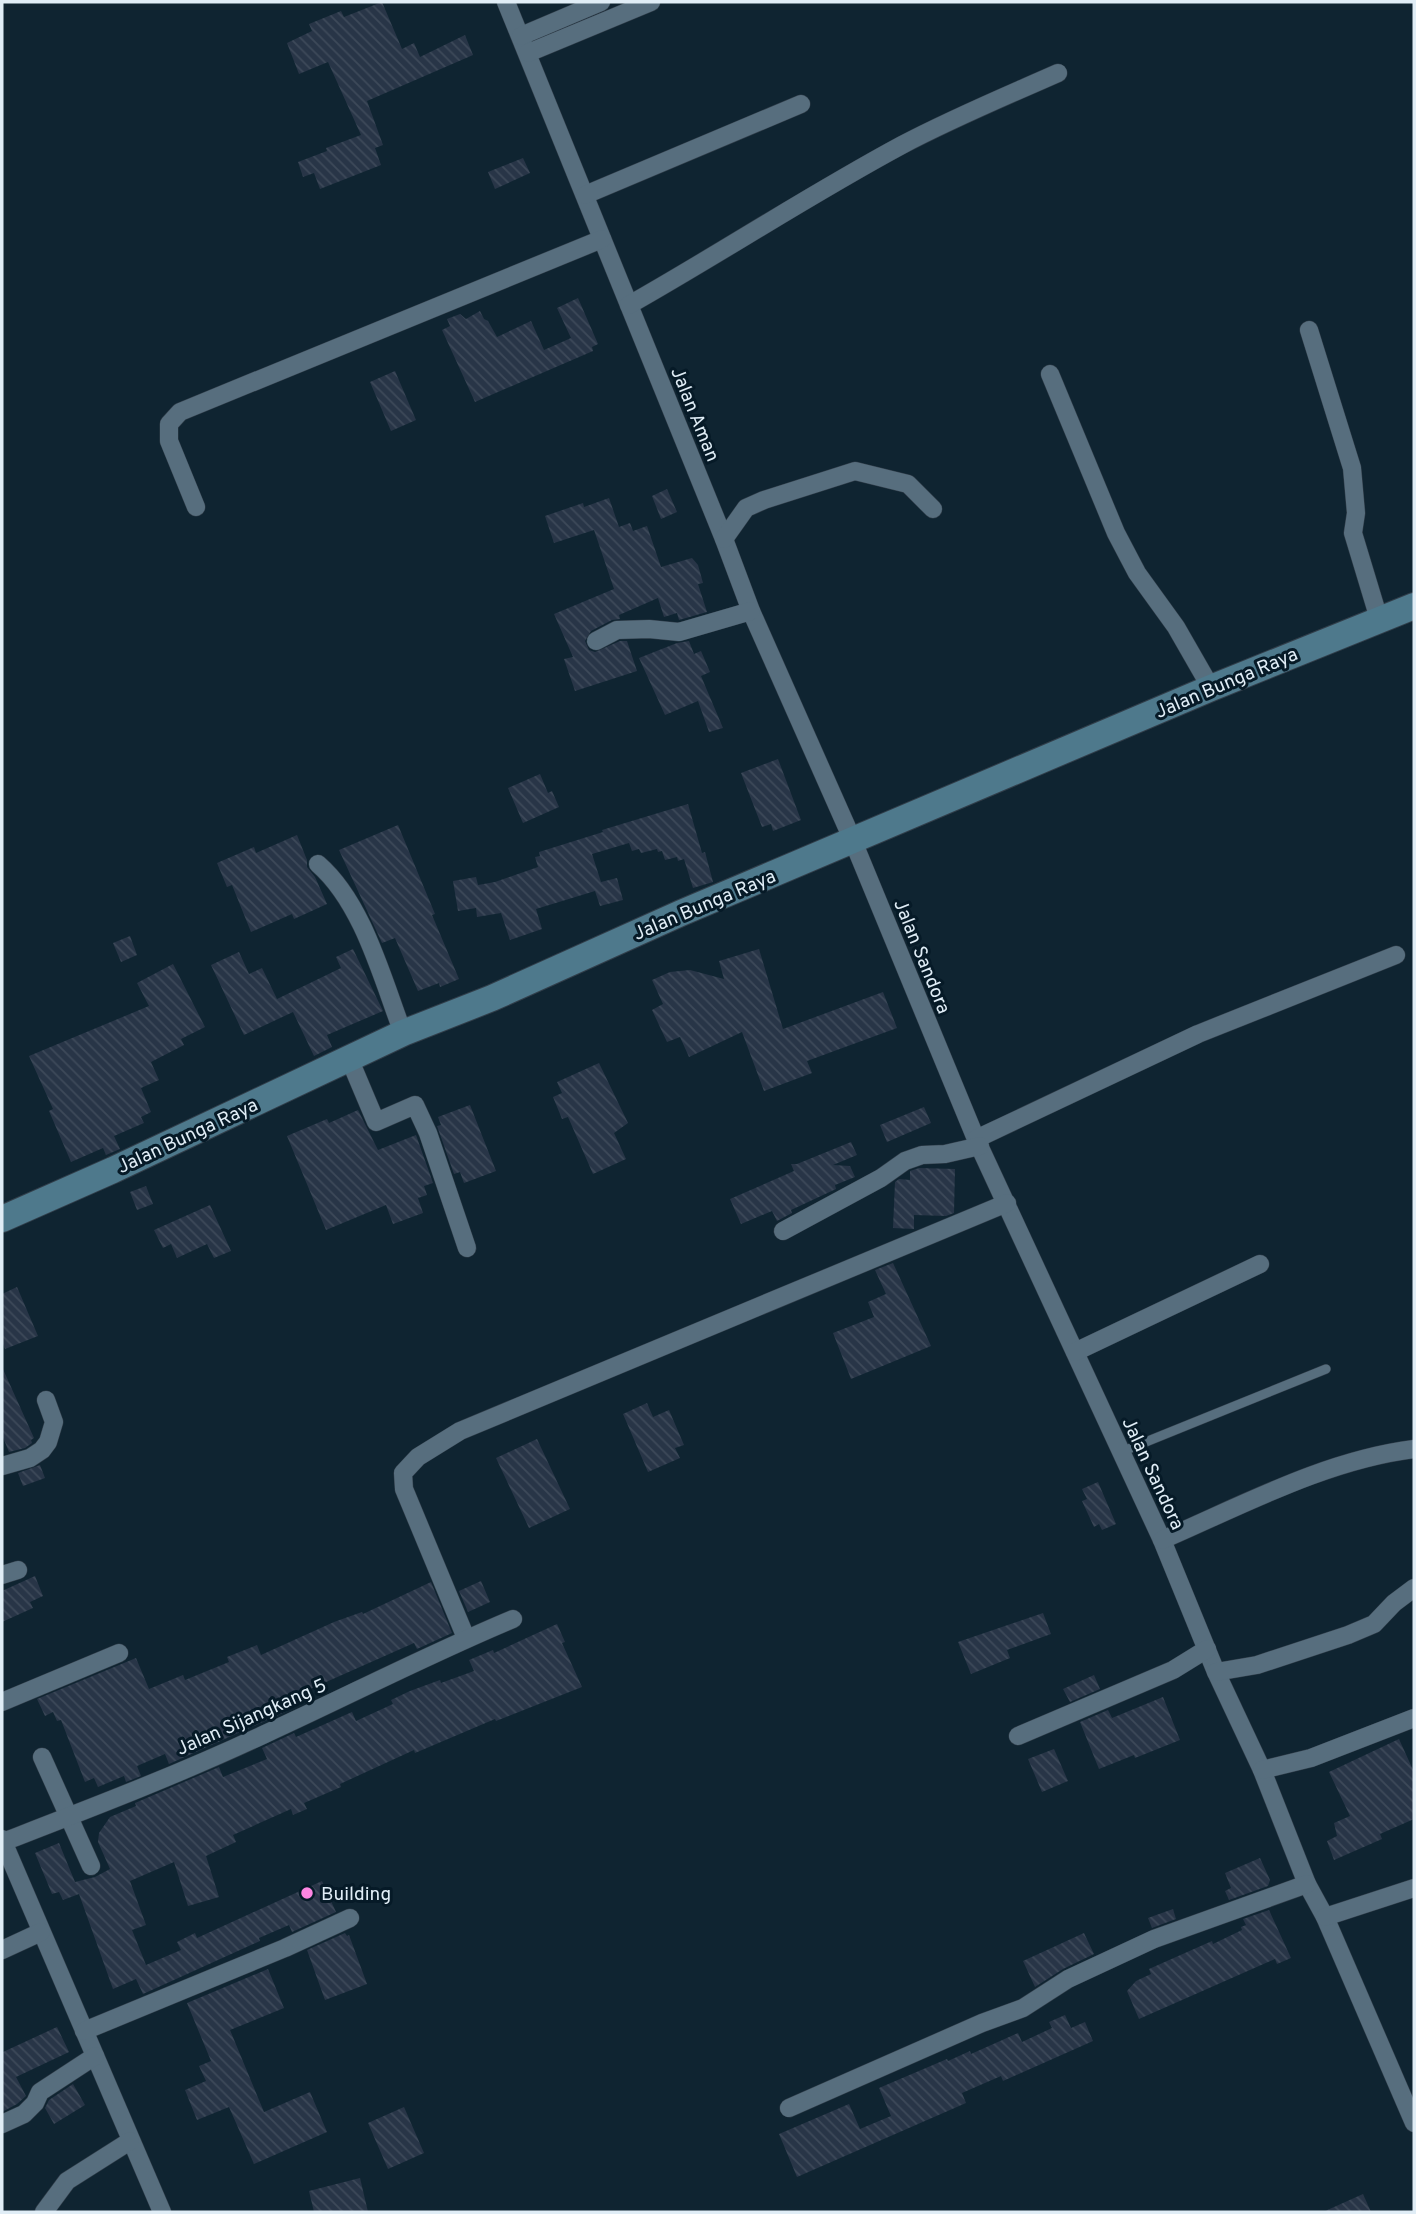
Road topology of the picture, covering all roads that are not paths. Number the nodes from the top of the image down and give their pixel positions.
1 (506, 2) edge
2 (601, 2) edge
3 (651, 2) edge
4 (524, 44) junction
5 (1058, 73) dead end
6 (801, 104) dead end
7 (585, 195) junction
8 (603, 239) junction
9 (629, 305) junction
10 (1309, 330) dead end
11 (1050, 374) dead end
12 (196, 507) dead end
13 (933, 509) dead end
14 (724, 538) junction
15 (1414, 606) edge
16 (751, 611) junction
17 (1379, 619) junction
18 (596, 641) dead end
19 (1211, 688) junction
20 (853, 841) junction
21 (318, 864) dead end
22 (1396, 955) dead end
23 (403, 1033) junction
24 (349, 1058) junction
25 (978, 1142) junction
26 (1007, 1203) junction
27 (2, 1219) edge
28 (783, 1231) dead end
29 (467, 1248) dead end
30 (1260, 1264) dead end
31 (1075, 1352) junction
32 (1326, 1369) dead end
33 (46, 1400) dead end
34 (1414, 1449) edge
35 (1121, 1452) junction
36 (2, 1466) edge
37 (1162, 1540) junction
38 (1414, 1588) edge
39 (513, 1619) dead end
40 (466, 1638) junction
41 (1207, 1649) junction
42 (119, 1653) dead end
43 (1216, 1672) junction
44 (2, 1702) edge
45 (1414, 1717) edge
46 (1018, 1736) dead end
47 (42, 1758) dead end
48 (1262, 1770) junction
49 (69, 1816) junction
50 (2, 1841) edge
51 (91, 1866) dead end
52 (1307, 1884) junction
53 (1414, 1888) edge
54 (1325, 1917) junction
55 (350, 1918) dead end
56 (41, 1932) junction
57 (2, 1950) edge
58 (84, 2031) junction
59 (95, 2056) junction
60 (789, 2108) dead end
61 (1414, 2123) edge
62 (2, 2124) edge
63 (130, 2141) junction
64 (44, 2212) edge
65 (162, 2212) edge

1 - 4 street, Jalan Aman
2 - 4 street
3 - 4 street
4 - 7 street, Jalan Aman
5 - 9 street
6 - 7 street
7 - 8 street, Jalan Aman
8 - 9 street, Jalan Aman
8 - 12 street
9 - 14 street, Jalan Aman
10 - 17 street
11 - 19 street
13 - 14 street
14 - 16 street, Jalan Aman
15 - 17 street, Jalan Bunga Raya
16 - 18 street
16 - 20 street, Jalan Aman
17 - 19 street, Jalan Bunga Raya
19 - 20 street, Jalan Bunga Raya
20 - 23 street, Jalan Bunga Raya
20 - 25 street, Jalan Sandora
21 - 23 street
22 - 25 street
23 - 24 street, Jalan Bunga Raya
24 - 27 street, Jalan Bunga Raya
24 - 29 street
25 - 26 street, Jalan Sandora
25 - 28 street
26 - 31 street, Jalan Sandora
26 - 40 street
30 - 31 street
31 - 35 street, Jalan Sandora
32 - 35 lane
33 - 36 street
34 - 37 street
35 - 37 street, Jalan Sandora
37 - 41 street, Jalan Sandora
38 - 43 street
39 - 40 street, Jalan Sijangkang 5
40 - 49 street, Jalan Sijangkang 5
41 - 43 street, Jalan Sandora
41 - 46 street
42 - 44 street
43 - 48 street, Jalan Sandora
45 - 48 street
47 - 49 street
48 - 52 street, Jalan Sandora
49 - 50 street, Jalan Sijangkang 5
49 - 51 street
50 - 56 street
52 - 54 street, Jalan Sandora
52 - 60 street
53 - 54 street
54 - 61 street, Jalan Sandora
55 - 58 street
56 - 57 street
56 - 58 street
58 - 59 street
59 - 62 street
59 - 63 street
63 - 64 street
63 - 65 street

